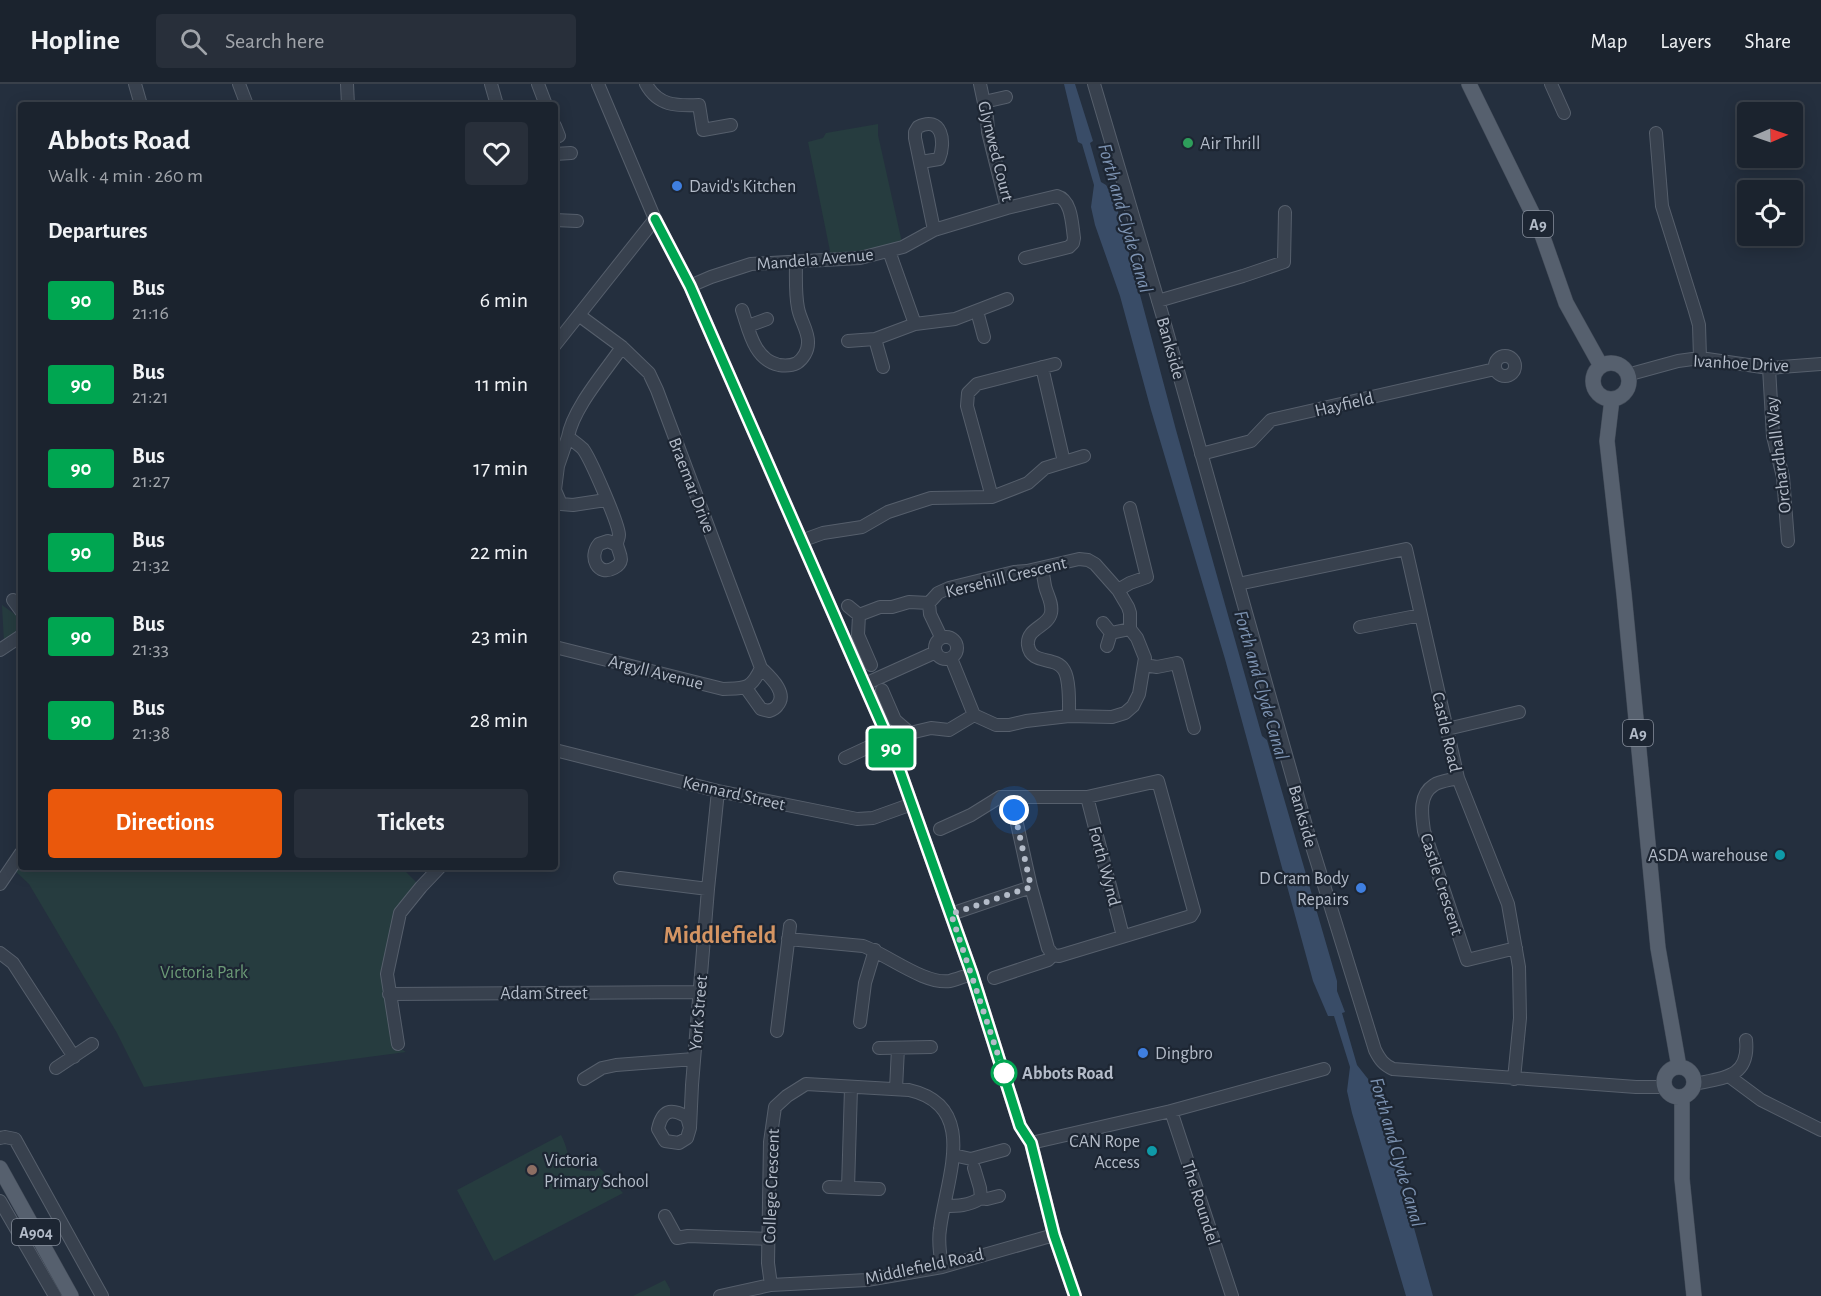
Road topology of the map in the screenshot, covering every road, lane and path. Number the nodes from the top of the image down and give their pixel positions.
1 (135, 84) edge
2 (239, 84) edge
3 (347, 84) edge
4 (491, 84) edge
5 (538, 84) edge
6 (598, 84) edge
7 (646, 84) edge
8 (980, 84) edge
9 (1094, 84) edge
10 (1469, 84) edge
11 (1551, 84) edge
12 (1006, 97) dead end
13 (140, 102) edge
14 (246, 102) edge
15 (348, 102) edge
16 (496, 102) edge
17 (545, 102) edge
18 (984, 102) junction
19 (1564, 113) dead end
20 (731, 125) dead end
21 (1656, 133) dead end
22 (571, 153) dead end
23 (558, 154) edge
24 (921, 162) dead end
25 (1007, 208) junction
26 (1286, 212) dead end
27 (655, 219) junction
28 (558, 220) edge
29 (577, 221) dead end
30 (934, 230) junction
31 (889, 251) junction
32 (1025, 258) dead end
33 (796, 261) junction
34 (690, 286) junction
35 (1007, 299) dead end
36 (1158, 302) junction
37 (742, 310) dead end
38 (977, 311) junction
39 (580, 316) junction
40 (767, 319) dead end
41 (915, 324) junction
42 (748, 326) junction
43 (984, 337) dead end
44 (875, 339) junction
45 (848, 341) dead end
46 (558, 342) edge
47 (622, 347) junction
48 (1700, 358) junction
49 (1055, 364) dead end
50 (1821, 364) edge
51 (1601, 366) junction
52 (883, 367) dead end
53 (1042, 368) junction
54 (1769, 368) junction
55 (1495, 369) dead end
56 (1627, 375) junction
57 (1612, 399) junction
58 (568, 437) junction
59 (1201, 454) junction
60 (1084, 456) dead end
61 (1064, 462) junction
62 (558, 466) edge
63 (992, 496) junction
64 (606, 500) junction
65 (558, 507) edge
66 (1130, 508) dead end
67 (801, 541) junction
68 (1788, 541) dead end
69 (617, 545) dead end
70 (1042, 567) junction
71 (1238, 584) junction
72 (1118, 590) junction
73 (929, 603) junction
74 (848, 606) dead end
75 (859, 615) junction
76 (1421, 615) junction
77 (1360, 627) dead end
78 (1130, 629) junction
79 (941, 637) junction
80 (18, 638) edge
81 (1107, 646) dead end
82 (558, 648) edge
83 (0, 650) edge
84 (936, 652) junction
85 (951, 658) junction
86 (871, 665) dead end
87 (1144, 665) junction
88 (761, 668) junction
89 (865, 684) junction
90 (750, 685) junction
91 (882, 690) dead end
92 (1519, 712) dead end
93 (974, 715) junction
94 (1070, 716) junction
95 (1194, 728) dead end
96 (1447, 729) junction
97 (910, 733) junction
98 (888, 738) junction
99 (908, 748) dead end
100 (558, 751) edge
101 (845, 758) dead end
102 (1458, 778) junction
103 (718, 791) junction
104 (1016, 796) junction
105 (1087, 797) junction
106 (912, 804) junction
107 (940, 829) dead end
108 (18, 857) edge
109 (437, 870) edge
110 (620, 878) dead end
111 (0, 884) edge
112 (1031, 887) junction
113 (708, 889) junction
114 (951, 914) junction
115 (790, 926) dead end
116 (1123, 936) junction
117 (788, 939) junction
118 (1516, 948) junction
119 (875, 950) junction
120 (0, 953) edge
121 (1053, 955) junction
122 (972, 974) junction
123 (994, 978) dead end
124 (700, 992) junction
125 (389, 994) junction
126 (860, 1022) dead end
127 (777, 1031) dead end
128 (1746, 1040) dead end
129 (92, 1044) dead end
130 (398, 1044) dead end
131 (932, 1047) dead end
132 (879, 1048) dead end
133 (898, 1048) junction
134 (74, 1057) junction
135 (694, 1059) junction
136 (1679, 1067) junction
137 (56, 1068) dead end
138 (1324, 1069) dead end
139 (1730, 1077) junction
140 (584, 1079) dead end
141 (1514, 1079) junction
142 (1694, 1084) junction
143 (1665, 1087) junction
144 (851, 1088) junction
145 (896, 1089) junction
146 (1682, 1097) junction
147 (1171, 1111) junction
148 (690, 1128) dead end
149 (1821, 1130) edge
150 (0, 1138) edge
151 (1031, 1143) junction
152 (1004, 1150) dead end
153 (954, 1155) junction
154 (0, 1168) edge
155 (974, 1168) dead end
156 (829, 1187) dead end
157 (848, 1188) junction
158 (879, 1189) dead end
159 (999, 1196) dead end
160 (981, 1198) junction
161 (0, 1202) edge
162 (944, 1206) junction
163 (665, 1216) dead end
164 (1054, 1235) junction
165 (768, 1239) junction
166 (942, 1266) junction
167 (771, 1285) junction
168 (55, 1296) edge
169 (71, 1296) edge
170 (102, 1296) edge
171 (720, 1296) edge
172 (1075, 1296) edge
173 (1232, 1296) edge
174 (1694, 1296) edge

1 - 13 street
2 - 14 street
3 - 15 street
4 - 16 street
5 - 17 street
6 - 27 street
7 - 20 street
8 - 18 street, Glynwed Court
9 - 36 street, Bankside
10 - 51 main road, A9
11 - 19 street
12 - 18 street
18 - 25 street, Glynwed Court
21 - 48 street
22 - 23 street
24 - 30 street
25 - 30 street, Mandela Avenue
25 - 32 street, Glynwed Court
26 - 36 street
27 - 34 street
27 - 39 street
28 - 29 street
30 - 31 street, Mandela Avenue
31 - 33 street, Mandela Avenue
31 - 41 street
33 - 34 street, Mandela Avenue
33 - 42 street
34 - 67 street
35 - 38 street
36 - 59 street, Bankside
37 - 42 street
38 - 41 street
38 - 43 street
39 - 46 street
39 - 47 street, Braemar Drive
40 - 42 street
41 - 44 street
44 - 45 street
44 - 52 street
47 - 58 street
47 - 88 street, Braemar Drive
48 - 54 street, Ivanhoe Drive
48 - 56 street, Ivanhoe Drive
49 - 53 street
50 - 54 street, Ivanhoe Drive
51 - 56 main road
51 - 57 main road
53 - 61 street
53 - 63 street
54 - 68 street, Orchardhall Way
55 - 59 street, Hayfield
56 - 57 main road, A9
57 - 136 main road, A9
58 - 62 street
58 - 64 street
59 - 71 street, Bankside
60 - 61 street
61 - 63 street
63 - 67 street
64 - 65 street
64 - 69 street
66 - 72 street
67 - 89 street
70 - 72 street, Kersehill Crescent
70 - 73 street, Kersehill Crescent
70 - 94 street
71 - 76 street, Castle Road
71 - 141 street, Bankside
72 - 78 street, Kersehill Crescent
73 - 75 street
73 - 79 street, Kersehill Crescent
74 - 75 street
75 - 86 street
76 - 77 street
76 - 96 street, Castle Road
78 - 81 street
78 - 87 street, Kersehill Crescent
79 - 84 street
79 - 85 street
80 - 83 street
82 - 90 street, Argyll Avenue
84 - 85 street
84 - 89 street
85 - 93 street
87 - 94 street, Kersehill Crescent
87 - 95 street
88 - 90 street
88 - 90 street, Braemar Drive
89 - 98 street
91 - 97 street
92 - 96 street
93 - 94 street, Kersehill Crescent
93 - 97 street
96 - 102 street, Castle Road
97 - 99 street
98 - 101 street
98 - 106 street
100 - 103 street, Kennard Street
102 - 118 street, Castle Road
102 - 118 street, Castle Crescent
103 - 106 street, Kennard Street
103 - 113 street, York Street
104 - 105 street
104 - 107 street
104 - 112 street
105 - 116 street, Forth Wynd
105 - 116 street
106 - 114 street
108 - 111 street
109 - 125 street
110 - 113 street
112 - 114 street
112 - 121 street
113 - 124 street, York Street
114 - 122 street
115 - 117 street
116 - 121 street
117 - 119 street
117 - 127 street
118 - 141 street, Castle Road
119 - 122 street
119 - 126 street
120 - 134 street
121 - 123 street
122 - 151 street
124 - 125 street, Adam Street
124 - 135 street, York Street
125 - 130 street
128 - 139 street
129 - 134 street
131 - 133 street
132 - 133 street
133 - 145 street
134 - 137 street
135 - 140 street
135 - 148 street, York Street
136 - 142 main road
136 - 143 main road
138 - 147 street
139 - 142 street
139 - 149 street
141 - 143 street, Bankside
142 - 146 main road
143 - 146 main road
144 - 145 street, College Crescent
144 - 157 street
144 - 165 street, College Crescent
145 - 153 street, College Crescent
146 - 174 main road
147 - 151 street
147 - 173 street, The Roundel
150 - 170 street
151 - 164 street
152 - 153 street
153 - 162 street, College Crescent
154 - 169 main road, A904
155 - 160 street
156 - 157 street
157 - 158 street
159 - 160 street
160 - 162 street
161 - 168 street
162 - 166 street, College Crescent
163 - 165 street
164 - 166 street, Middlefield Road
164 - 172 street
165 - 167 street, College Crescent
166 - 167 street, Middlefield Road
167 - 171 street, Middlefield Road

